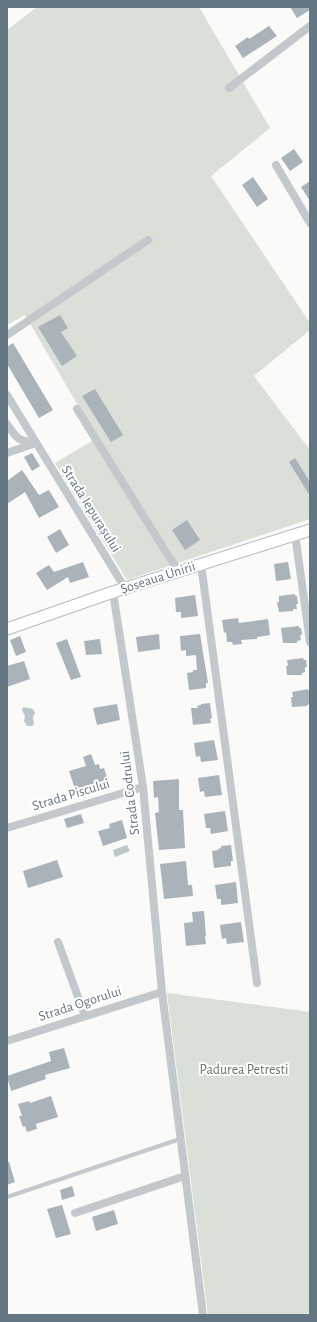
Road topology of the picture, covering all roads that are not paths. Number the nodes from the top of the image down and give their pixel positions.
1 (310, 26) edge
2 (229, 88) dead end
3 (276, 165) dead end
4 (310, 223) edge
5 (148, 240) dead end
6 (7, 335) edge
7 (7, 395) edge
8 (77, 409) dead end
9 (7, 424) edge
10 (36, 443) junction
11 (7, 453) edge
12 (310, 530) edge
13 (295, 534) junction
14 (201, 564) junction
15 (179, 571) junction
16 (125, 588) junction
17 (113, 592) junction
18 (7, 629) edge
19 (310, 642) edge
20 (143, 787) junction
21 (7, 828) edge
22 (58, 942) dead end
23 (257, 983) dead end
24 (162, 992) junction
25 (85, 1016) junction
26 (7, 1041) edge
27 (180, 1139) junction
28 (185, 1176) junction
29 (7, 1197) edge
30 (74, 1213) dead end
31 (203, 1315) edge

1 - 2 street
3 - 4 street
5 - 6 street
7 - 10 street, Strada Iepurașului
8 - 15 street
9 - 10 street
10 - 11 street
10 - 16 street, Strada Iepurașului
12 - 13 main road, Șoseaua Unirii
13 - 14 main road, Șoseaua Unirii
13 - 19 street
14 - 15 main road, Șoseaua Unirii
14 - 23 street
15 - 16 main road, Șoseaua Unirii
16 - 17 main road, Șoseaua Unirii
17 - 18 main road, Șoseaua Unirii
17 - 20 street, Strada Codrului
20 - 21 street, Strada Piscului
20 - 24 street, Strada Codrului
22 - 25 street
24 - 25 street, Strada Ogorului
24 - 27 street, Strada Codrului
25 - 26 street, Strada Ogorului
27 - 28 street, Strada Codrului
27 - 29 lane
28 - 30 street
28 - 31 street, Strada Codrului

